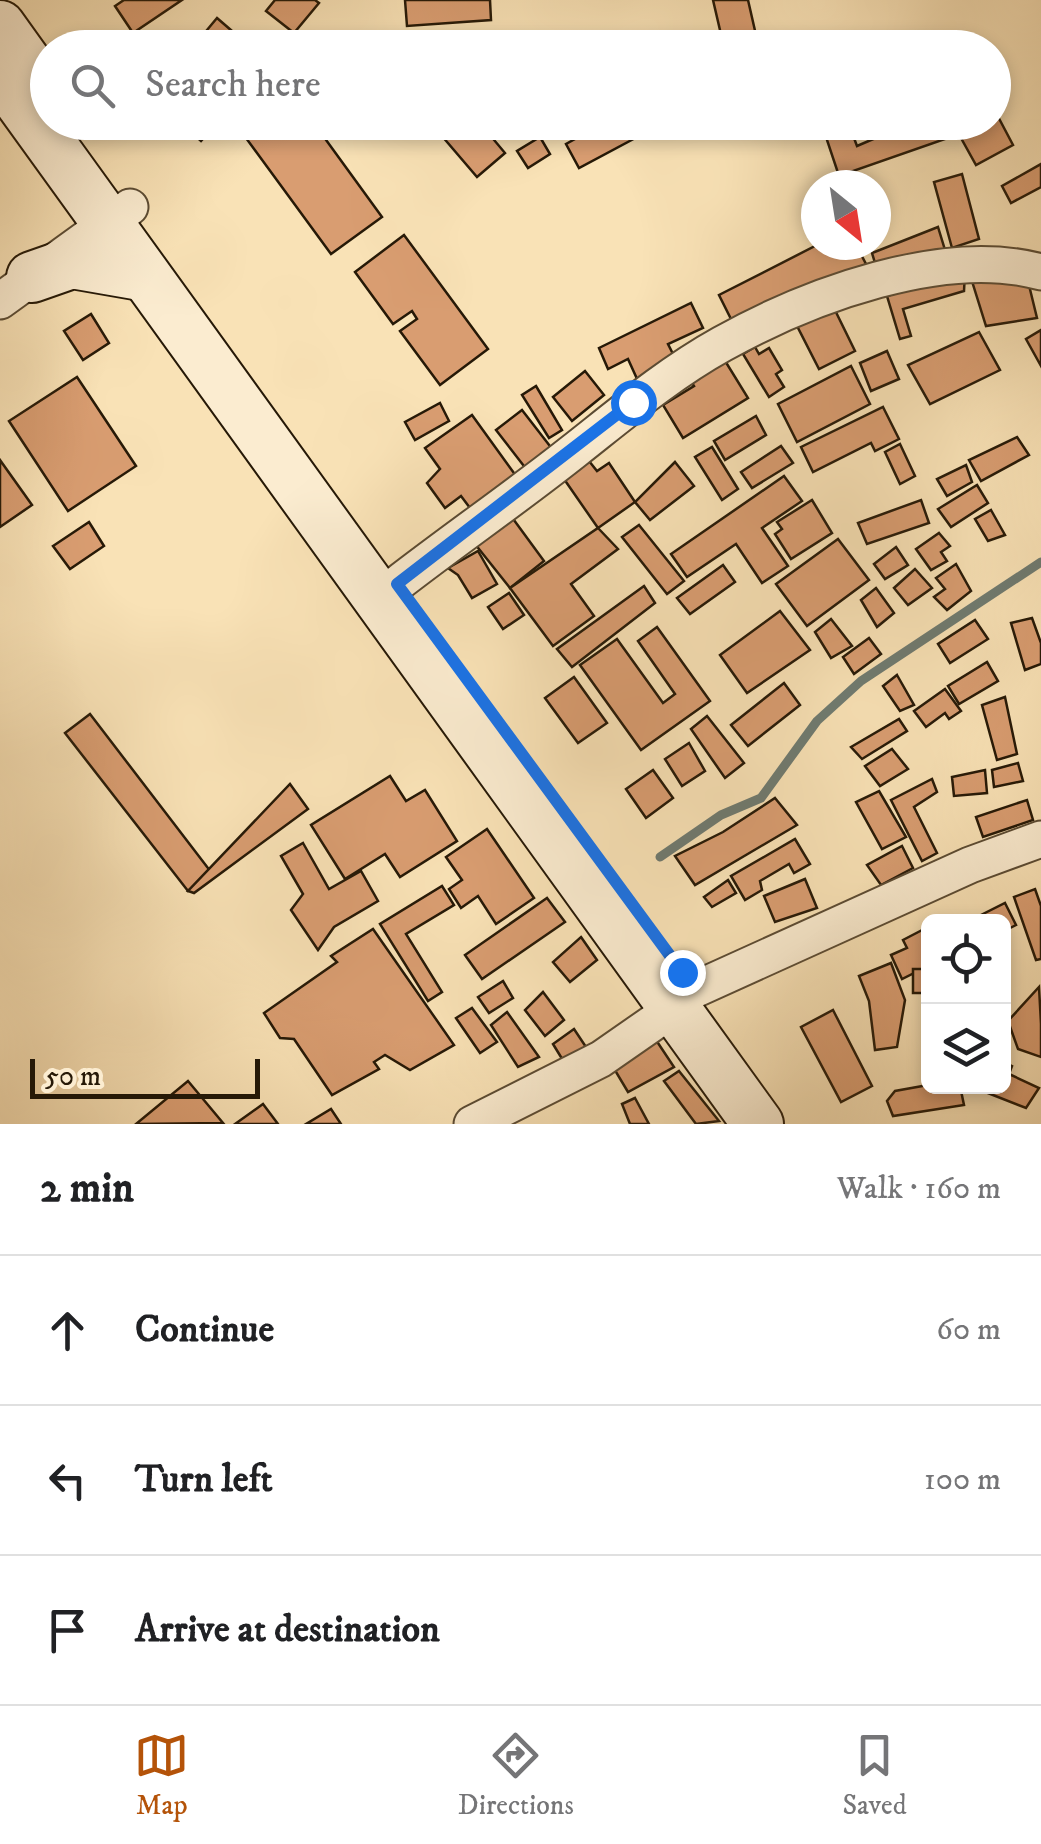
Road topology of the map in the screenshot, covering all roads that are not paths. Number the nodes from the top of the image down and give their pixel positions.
1 (0, 26) edge
2 (30, 67) edge
3 (0, 74) edge
4 (30, 110) edge
5 (55, 140) edge
6 (78, 140) edge
7 (118, 215) junction
8 (1041, 272) edge
9 (142, 275) junction
10 (16, 289) edge
11 (397, 584) junction
12 (1041, 838) edge
13 (684, 999) junction
14 (759, 1115) edge
15 (472, 1124) edge

1 - 2 street
3 - 4 street
5 - 7 street
6 - 7 street
7 - 9 street
7 - 10 street
7 - 11 street
8 - 11 street
9 - 10 street
9 - 13 street
11 - 13 street
12 - 13 street
13 - 14 street
13 - 15 street

